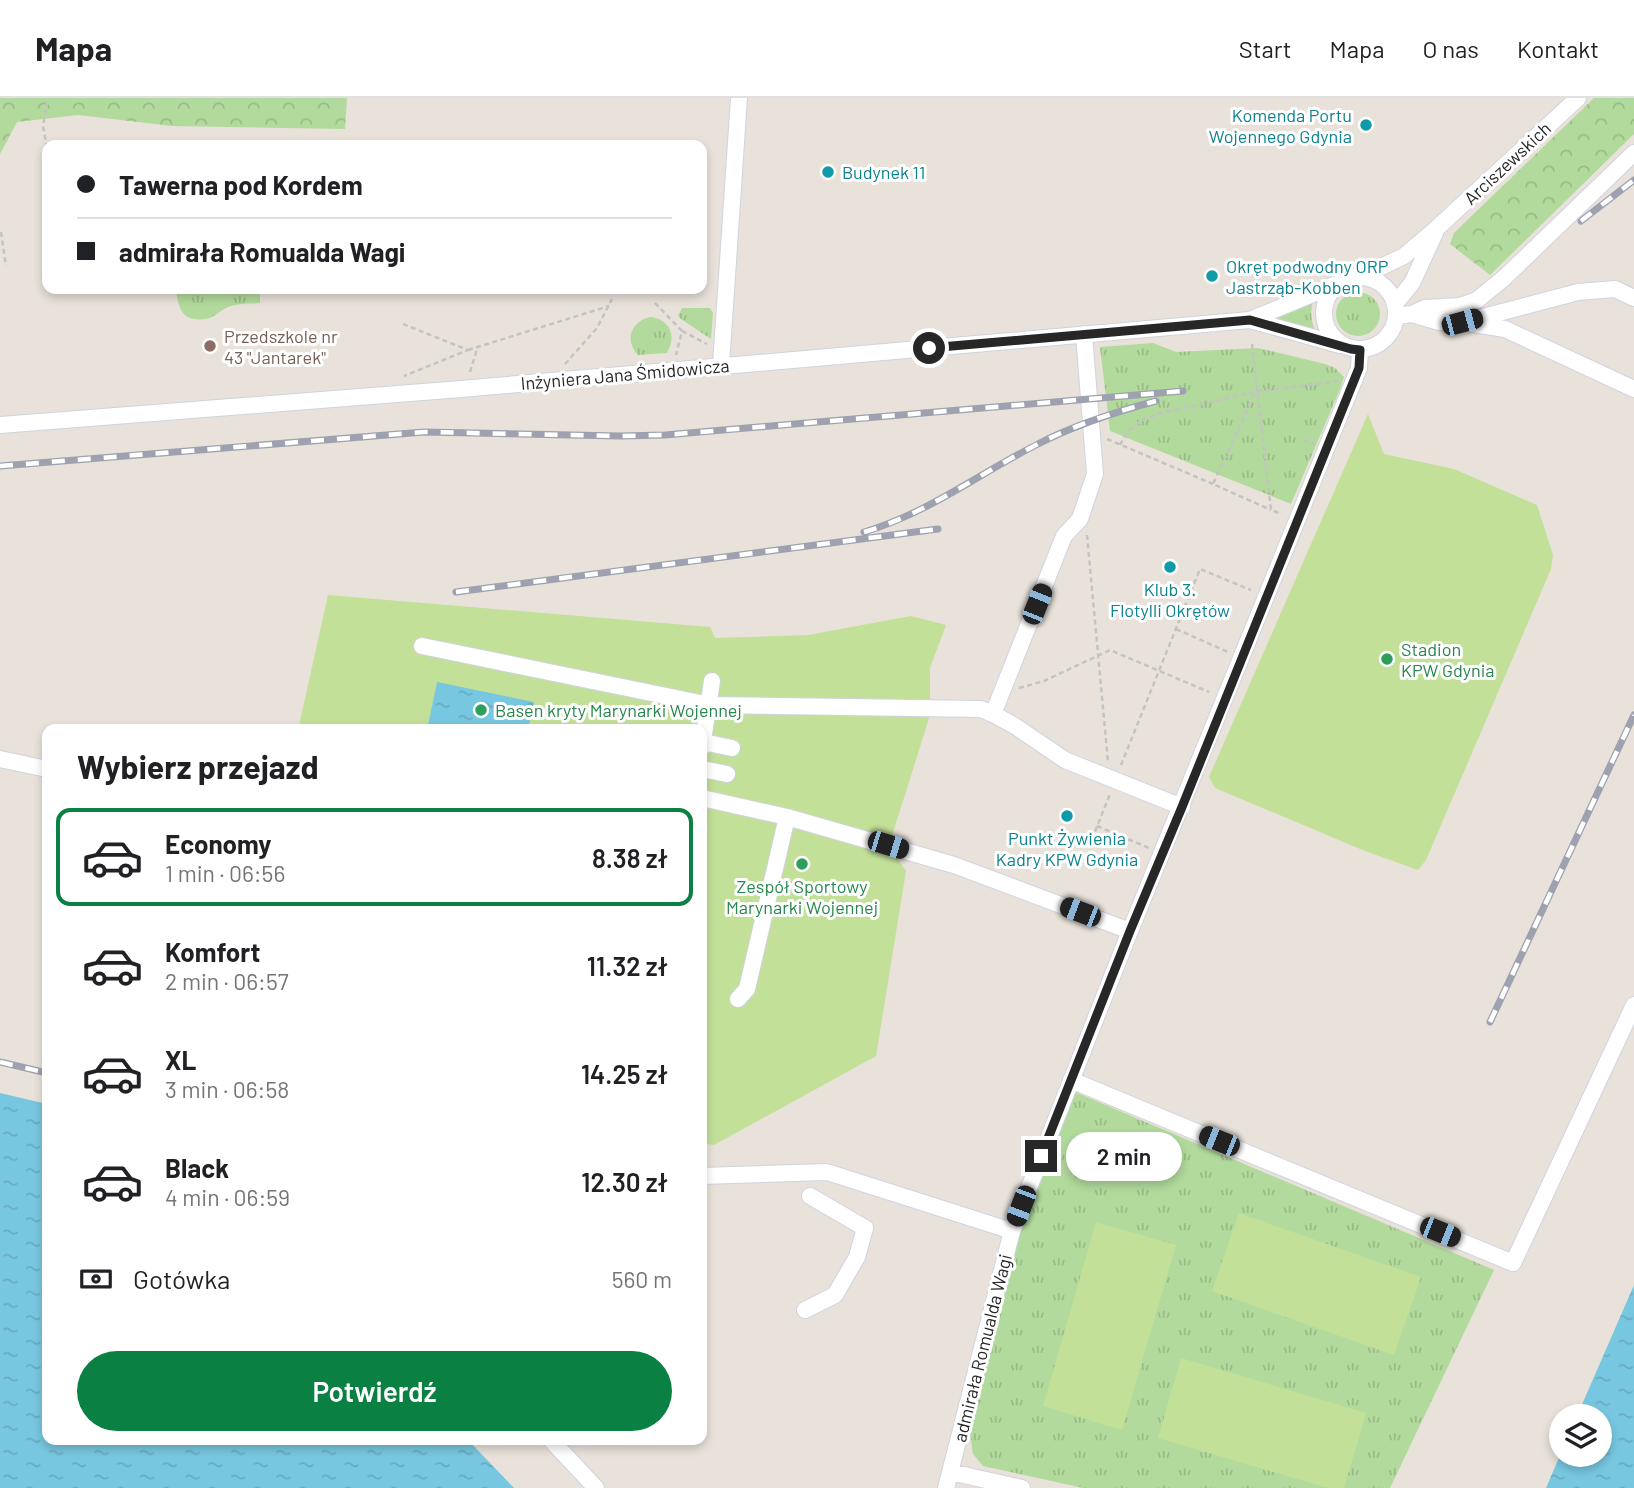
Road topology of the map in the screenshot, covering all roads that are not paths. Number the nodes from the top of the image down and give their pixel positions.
1 (739, 98) edge
2 (1578, 98) edge
3 (1634, 153) edge
4 (1437, 228) junction
5 (1352, 279) junction
6 (1634, 298) edge
7 (1453, 305) junction
8 (1512, 309) junction
9 (1401, 311) junction
10 (1250, 320) junction
11 (1462, 322) junction
12 (1084, 334) junction
13 (1342, 345) junction
14 (1360, 350) junction
15 (721, 358) junction
16 (1634, 389) edge
17 (0, 425) edge
18 (422, 646) dead end
19 (712, 681) dead end
20 (709, 705) junction
21 (993, 713) junction
22 (706, 724) edge
23 (707, 746) edge
24 (732, 748) dead end
25 (0, 759) edge
26 (42, 768) edge
27 (707, 770) edge
28 (727, 774) dead end
29 (707, 799) edge
30 (1182, 807) junction
31 (788, 817) junction
32 (1130, 931) junction
33 (738, 999) dead end
34 (1634, 1005) edge
35 (1071, 1080) junction
36 (707, 1176) edge
37 (810, 1196) dead end
38 (1012, 1231) junction
39 (805, 1310) dead end
40 (556, 1445) edge
41 (948, 1480) edge
42 (596, 1488) edge
43 (1022, 1488) edge

1 - 15 street
2 - 4 street, Arciszewskich
3 - 7 street
4 - 5 street, Arciszewskich
4 - 9 street, Arciszewskich
5 - 9 street
5 - 10 street, Inżyniera Jana Śmidowicza
5 - 13 street
6 - 8 street
7 - 8 street
7 - 9 street
8 - 11 street
9 - 11 street
9 - 14 street
10 - 12 street, Inżyniera Jana Śmidowicza
10 - 13 street, Inżyniera Jana Śmidowicza
11 - 16 street
12 - 15 street, Inżyniera Jana Śmidowicza
12 - 21 street
13 - 14 street
14 - 30 street, admirała Romualda Wagi
15 - 17 street, Inżyniera Jana Śmidowicza
18 - 20 street
19 - 20 street
20 - 21 street
20 - 22 street
21 - 30 street
23 - 24 street
25 - 26 street
27 - 28 street
29 - 31 street
30 - 32 street, admirała Romualda Wagi
31 - 32 street
31 - 33 street
32 - 35 street, admirała Romualda Wagi
34 - 35 street
35 - 38 street, admirała Romualda Wagi
36 - 38 street
37 - 39 street
38 - 41 street, admirała Romualda Wagi
40 - 42 street
41 - 43 street

